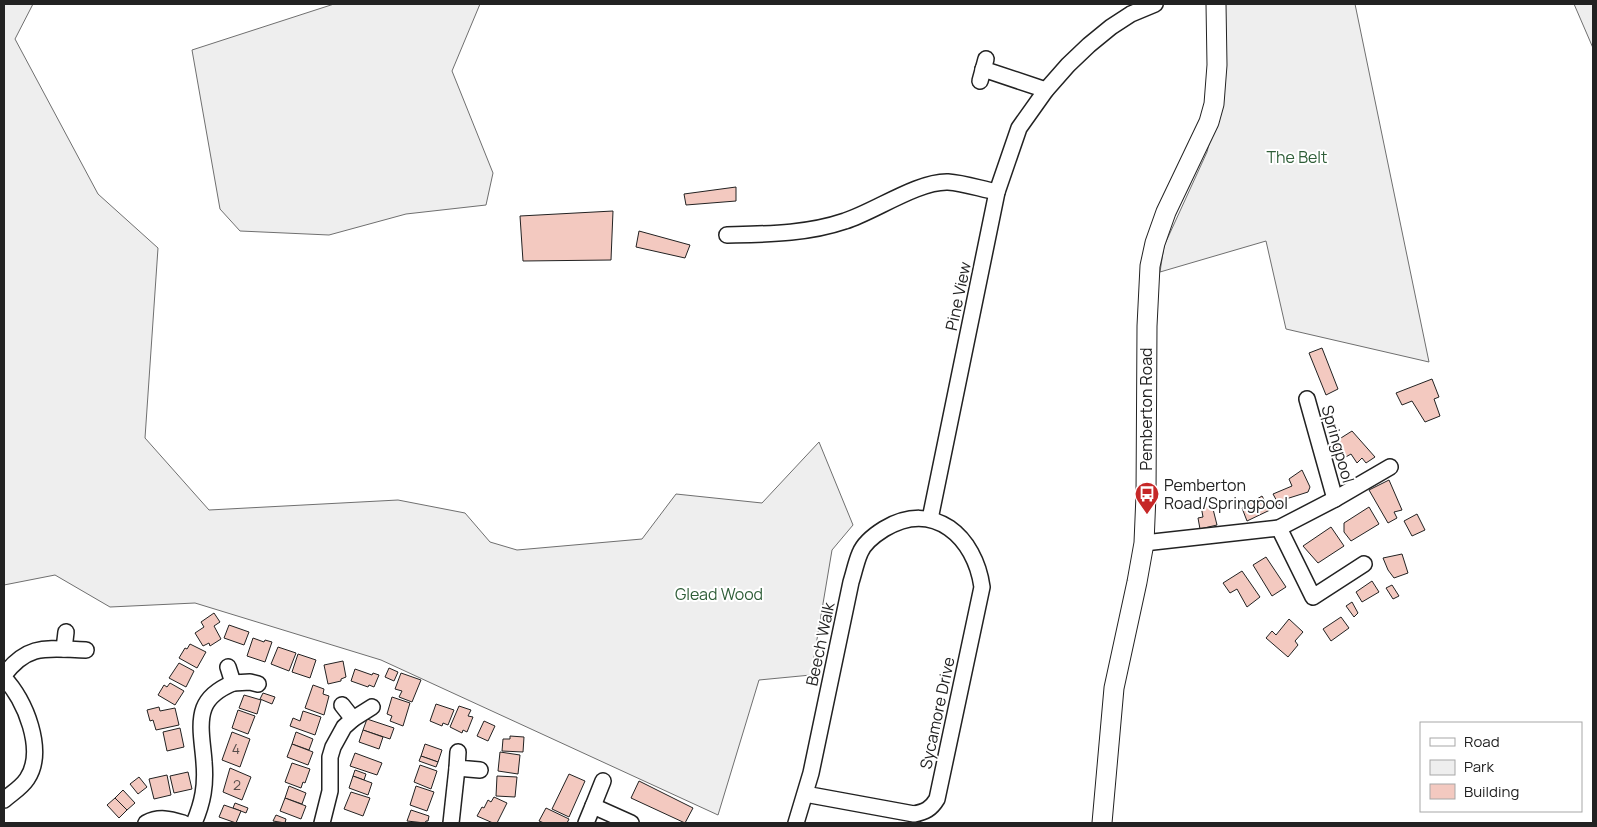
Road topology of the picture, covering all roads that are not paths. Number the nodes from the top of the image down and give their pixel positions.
1 (1155, 4) edge
2 (1216, 4) edge
3 (983, 70) dead end
4 (1046, 90) junction
5 (997, 192) junction
6 (727, 235) dead end
7 (1307, 399) dead end
8 (1390, 467) dead end
9 (1336, 499) junction
10 (930, 519) junction
11 (1278, 528) junction
12 (1144, 543) junction
13 (1364, 564) dead end
14 (66, 632) dead end
15 (64, 649) junction
16 (86, 650) dead end
17 (228, 667) dead end
18 (4, 677) edge
19 (233, 683) junction
20 (258, 684) dead end
21 (342, 705) dead end
22 (372, 707) dead end
23 (353, 719) junction
24 (458, 752) dead end
25 (457, 768) junction
26 (480, 770) dead end
27 (603, 781) dead end
28 (805, 794) junction
29 (4, 800) edge
30 (593, 806) junction
31 (146, 823) edge
32 (183, 823) edge
33 (194, 823) edge
34 (322, 823) edge
35 (451, 823) edge
36 (586, 823) edge
37 (632, 823) edge
38 (796, 823) edge
39 (1102, 823) edge

1 - 4 street, Pine View
2 - 12 main road, Pemberton Road
3 - 4 street
4 - 5 street, Pine View
5 - 6 street
5 - 10 street, Pine View
7 - 9 street, Springpool
8 - 9 street, Springpool
9 - 11 street, Springpool
10 - 28 street, Beech Walk
10 - 28 street, Sycamore Drive
11 - 12 street, Springpool
11 - 13 street
12 - 39 main road, Pemberton Road
14 - 15 street
15 - 16 street
15 - 18 street
17 - 19 street
18 - 29 street
19 - 20 street
19 - 33 street
21 - 23 street
22 - 23 street
23 - 34 street
24 - 25 street
25 - 26 street
25 - 35 street
27 - 30 street
28 - 38 street, Beech Walk
30 - 36 street
30 - 37 street
31 - 32 street

